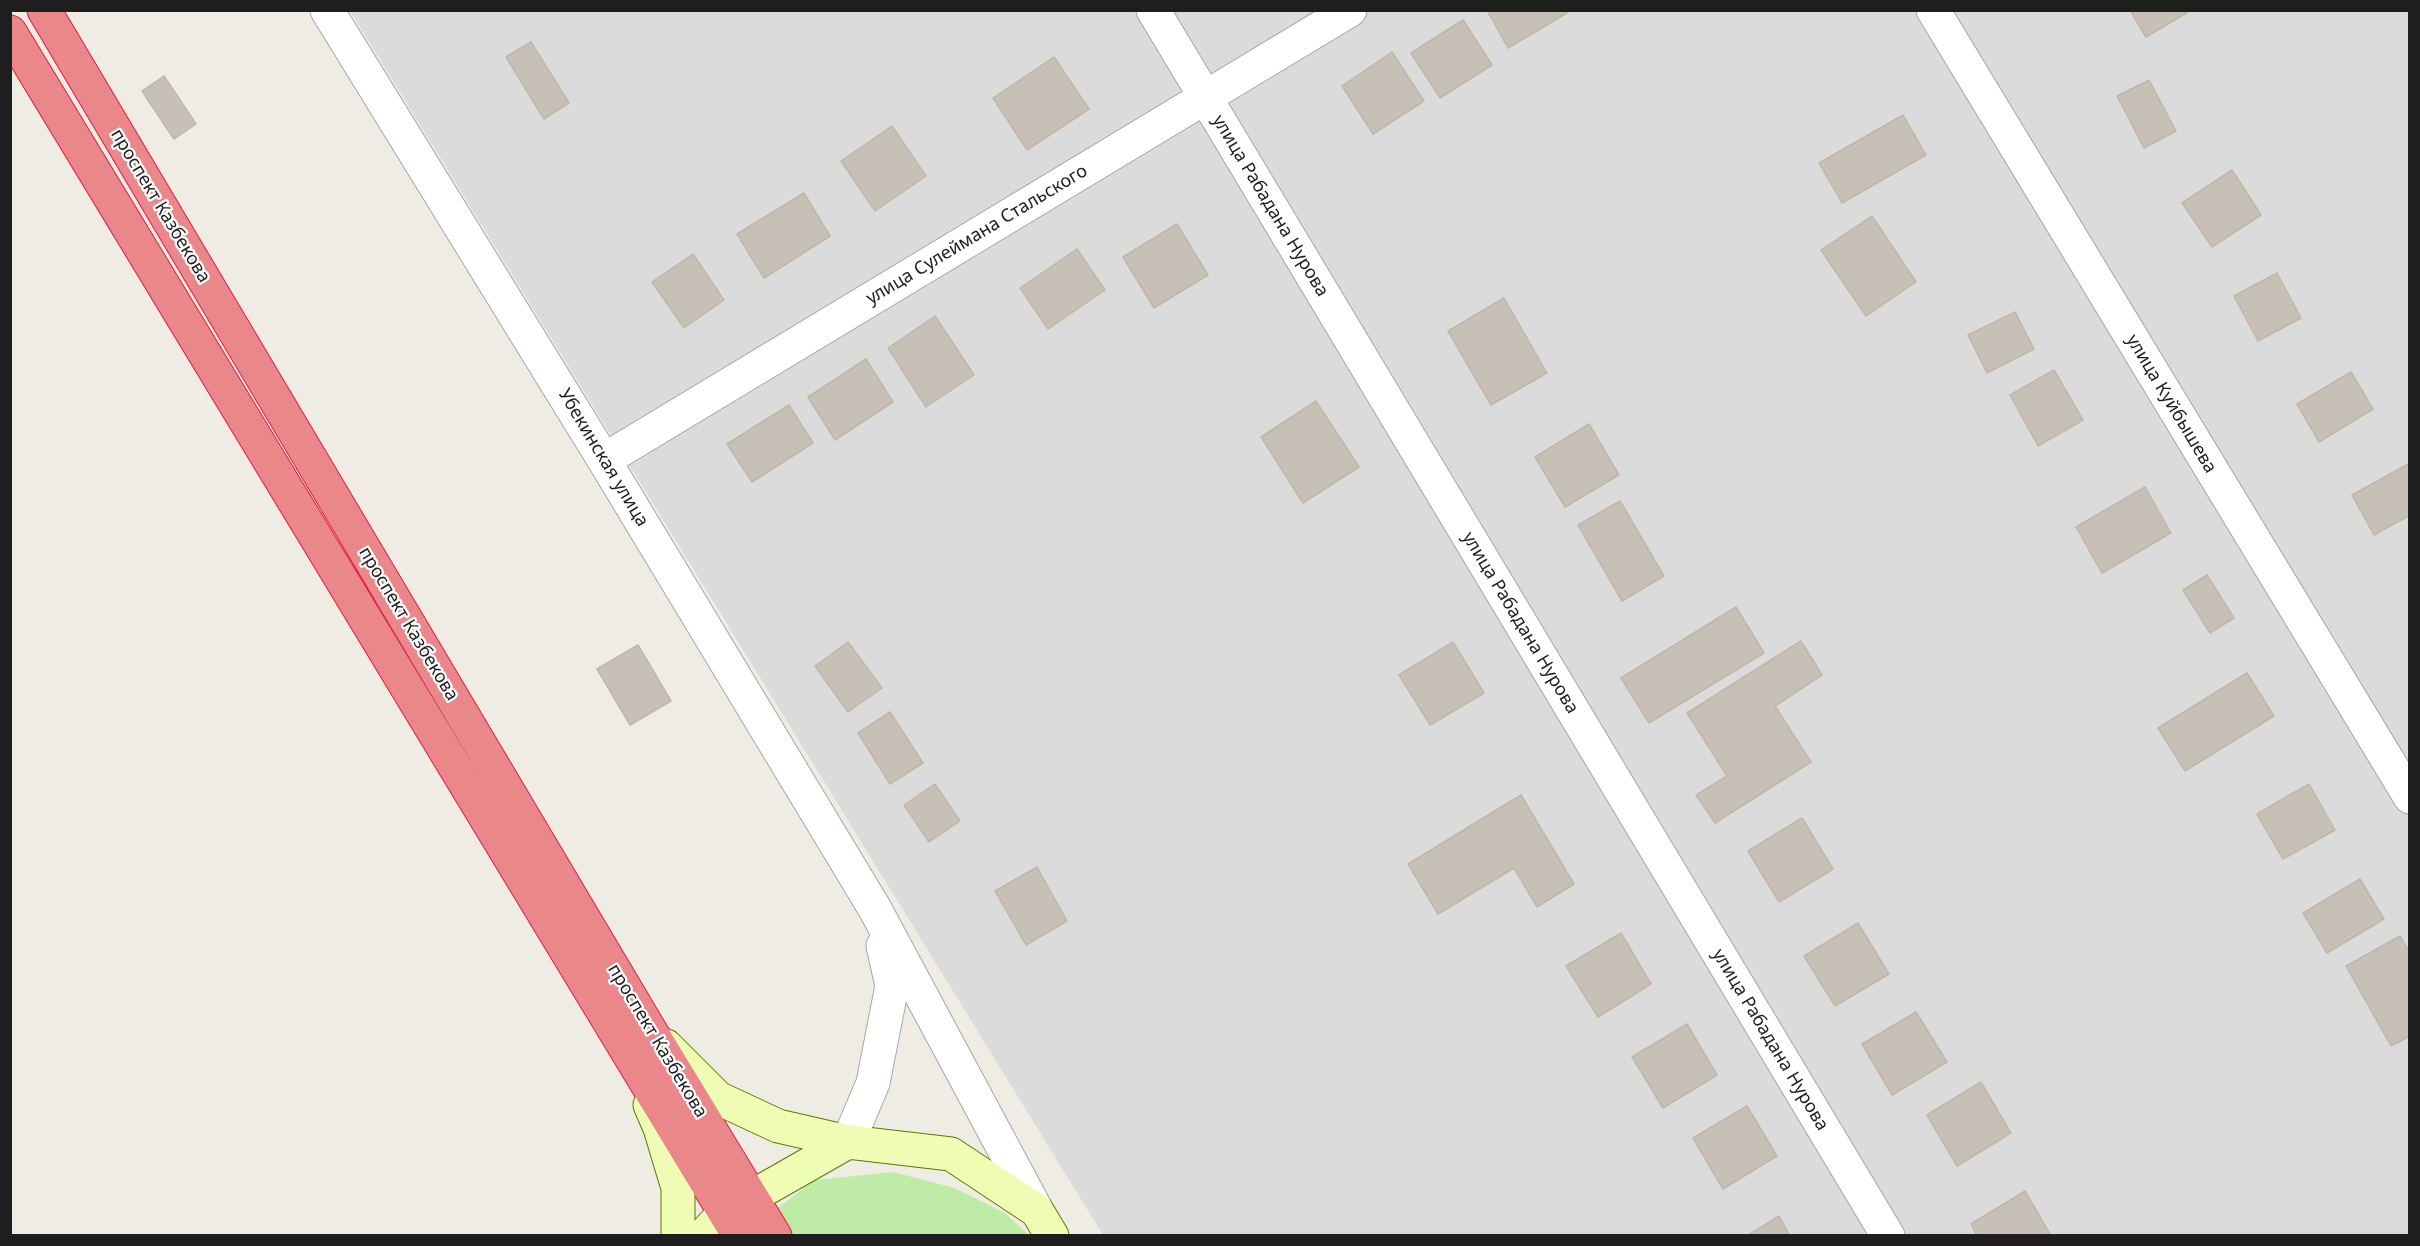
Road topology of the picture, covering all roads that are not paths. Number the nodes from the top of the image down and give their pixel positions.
1 (44, 10) edge
2 (327, 10) edge
3 (1153, 10) edge
4 (1350, 10) edge
5 (1933, 10) edge
6 (10, 32) edge
7 (1205, 97) junction
8 (604, 460) junction
9 (2409, 797) edge
10 (875, 909) junction
11 (634, 1034) junction
12 (848, 1142) junction
13 (729, 1220) edge
14 (1044, 1223) edge
15 (678, 1236) edge
16 (775, 1236) edge
17 (1888, 1236) edge

1 - 11 highway, проспект Казбекова
2 - 8 street, Убекинская улица
3 - 7 street, улица Рабадана Нурова
4 - 7 street, улица Сулеймана Стальского
5 - 9 street, улица Куйбышева
6 - 11 highway, проспект Казбекова
7 - 8 street, улица Сулеймана Стальского
7 - 17 street, улица Рабадана Нурова
8 - 10 street, Убекинская улица
10 - 12 street
10 - 14 street, Убекинская улица
11 - 12 street
11 - 13 highway, проспект Казбекова
11 - 15 street
12 - 13 street
12 - 14 street
13 - 16 highway, проспект Казбекова

